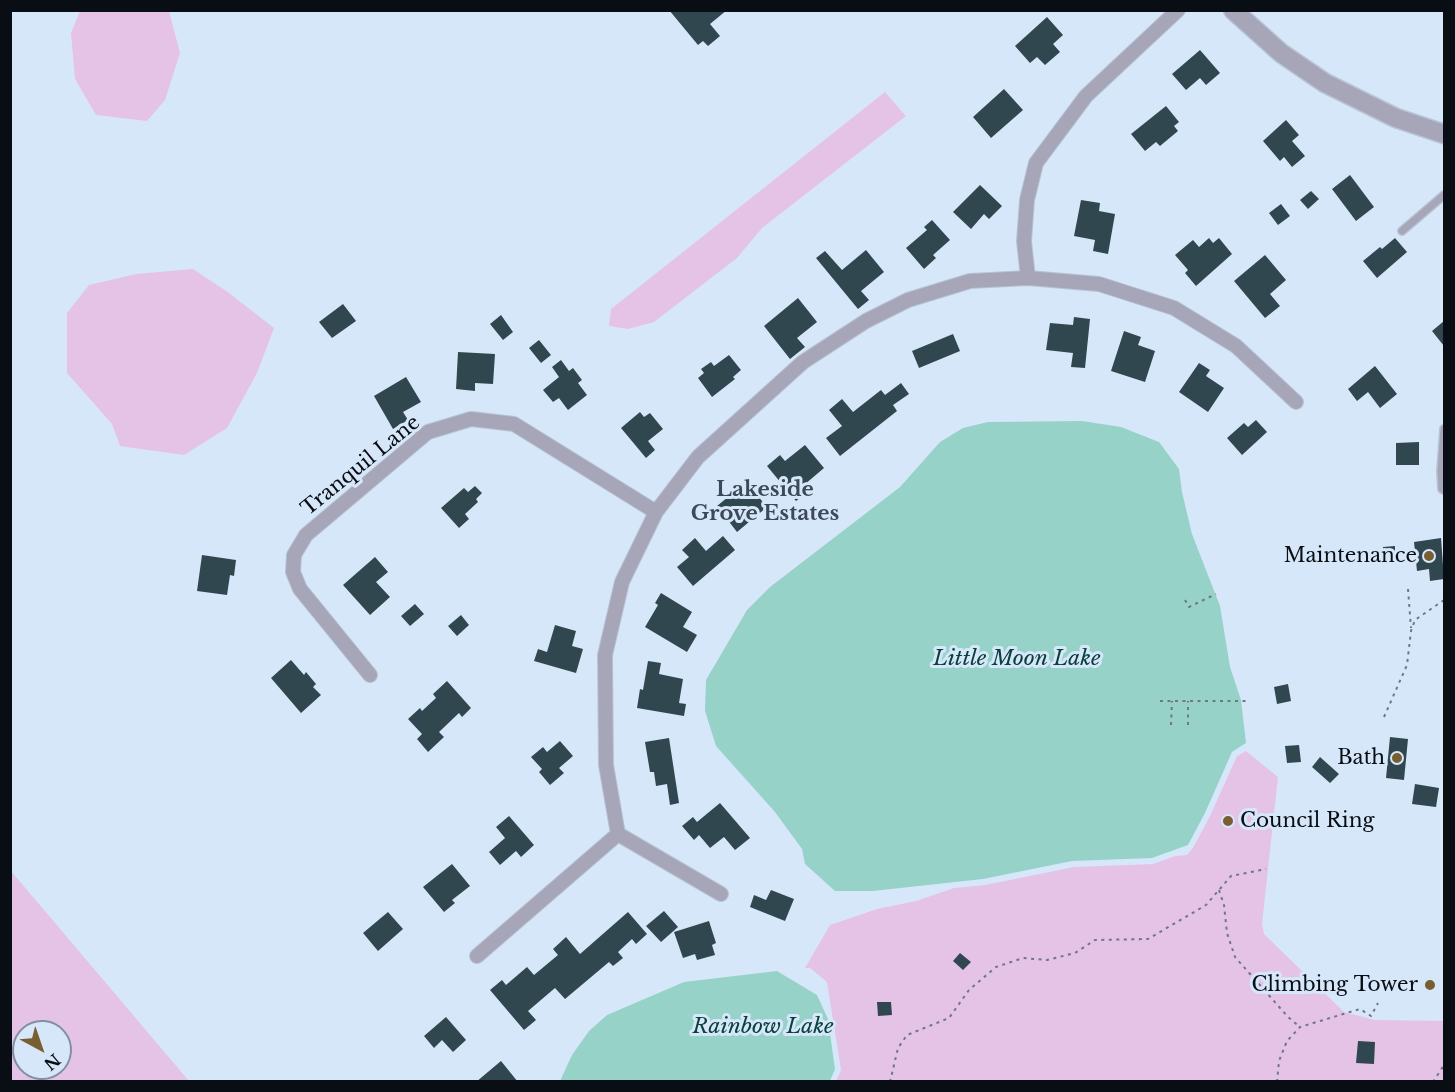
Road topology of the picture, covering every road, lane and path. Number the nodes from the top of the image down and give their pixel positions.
1 (1178, 10) edge
2 (1233, 10) edge
3 (1444, 134) edge
4 (1444, 195) edge
5 (1402, 231) dead end
6 (1028, 279) junction
7 (1296, 402) dead end
8 (1444, 429) edge
9 (1444, 490) edge
10 (656, 512) junction
11 (1408, 589) dead end
12 (1216, 594) dead end
13 (1185, 600) dead end
14 (1444, 600) edge
15 (1411, 631) junction
16 (370, 675) dead end
17 (1160, 701) dead end
18 (1172, 701) junction
19 (1188, 701) junction
20 (1246, 701) dead end
21 (1384, 717) dead end
22 (1171, 725) dead end
23 (1188, 725) dead end
24 (618, 834) junction
25 (1266, 869) dead end
26 (1219, 890) junction
27 (721, 894) dead end
28 (477, 956) dead end
29 (1378, 1003) dead end
30 (1300, 1027) junction
31 (1444, 1065) edge
32 (890, 1082) edge
33 (1277, 1082) edge
34 (1433, 1082) edge

1 - 6 street
2 - 3 street
4 - 5 lane
6 - 7 street
6 - 10 street
8 - 9 lane
10 - 16 street, Tranquil Lane
10 - 24 street
11 - 15 path
12 - 13 path
14 - 15 path
15 - 21 path
17 - 18 path
18 - 19 path
18 - 22 path
19 - 20 path
19 - 23 path
24 - 27 street
24 - 28 street
25 - 26 path
26 - 30 path
26 - 32 path
29 - 30 path
30 - 33 path
31 - 34 path

